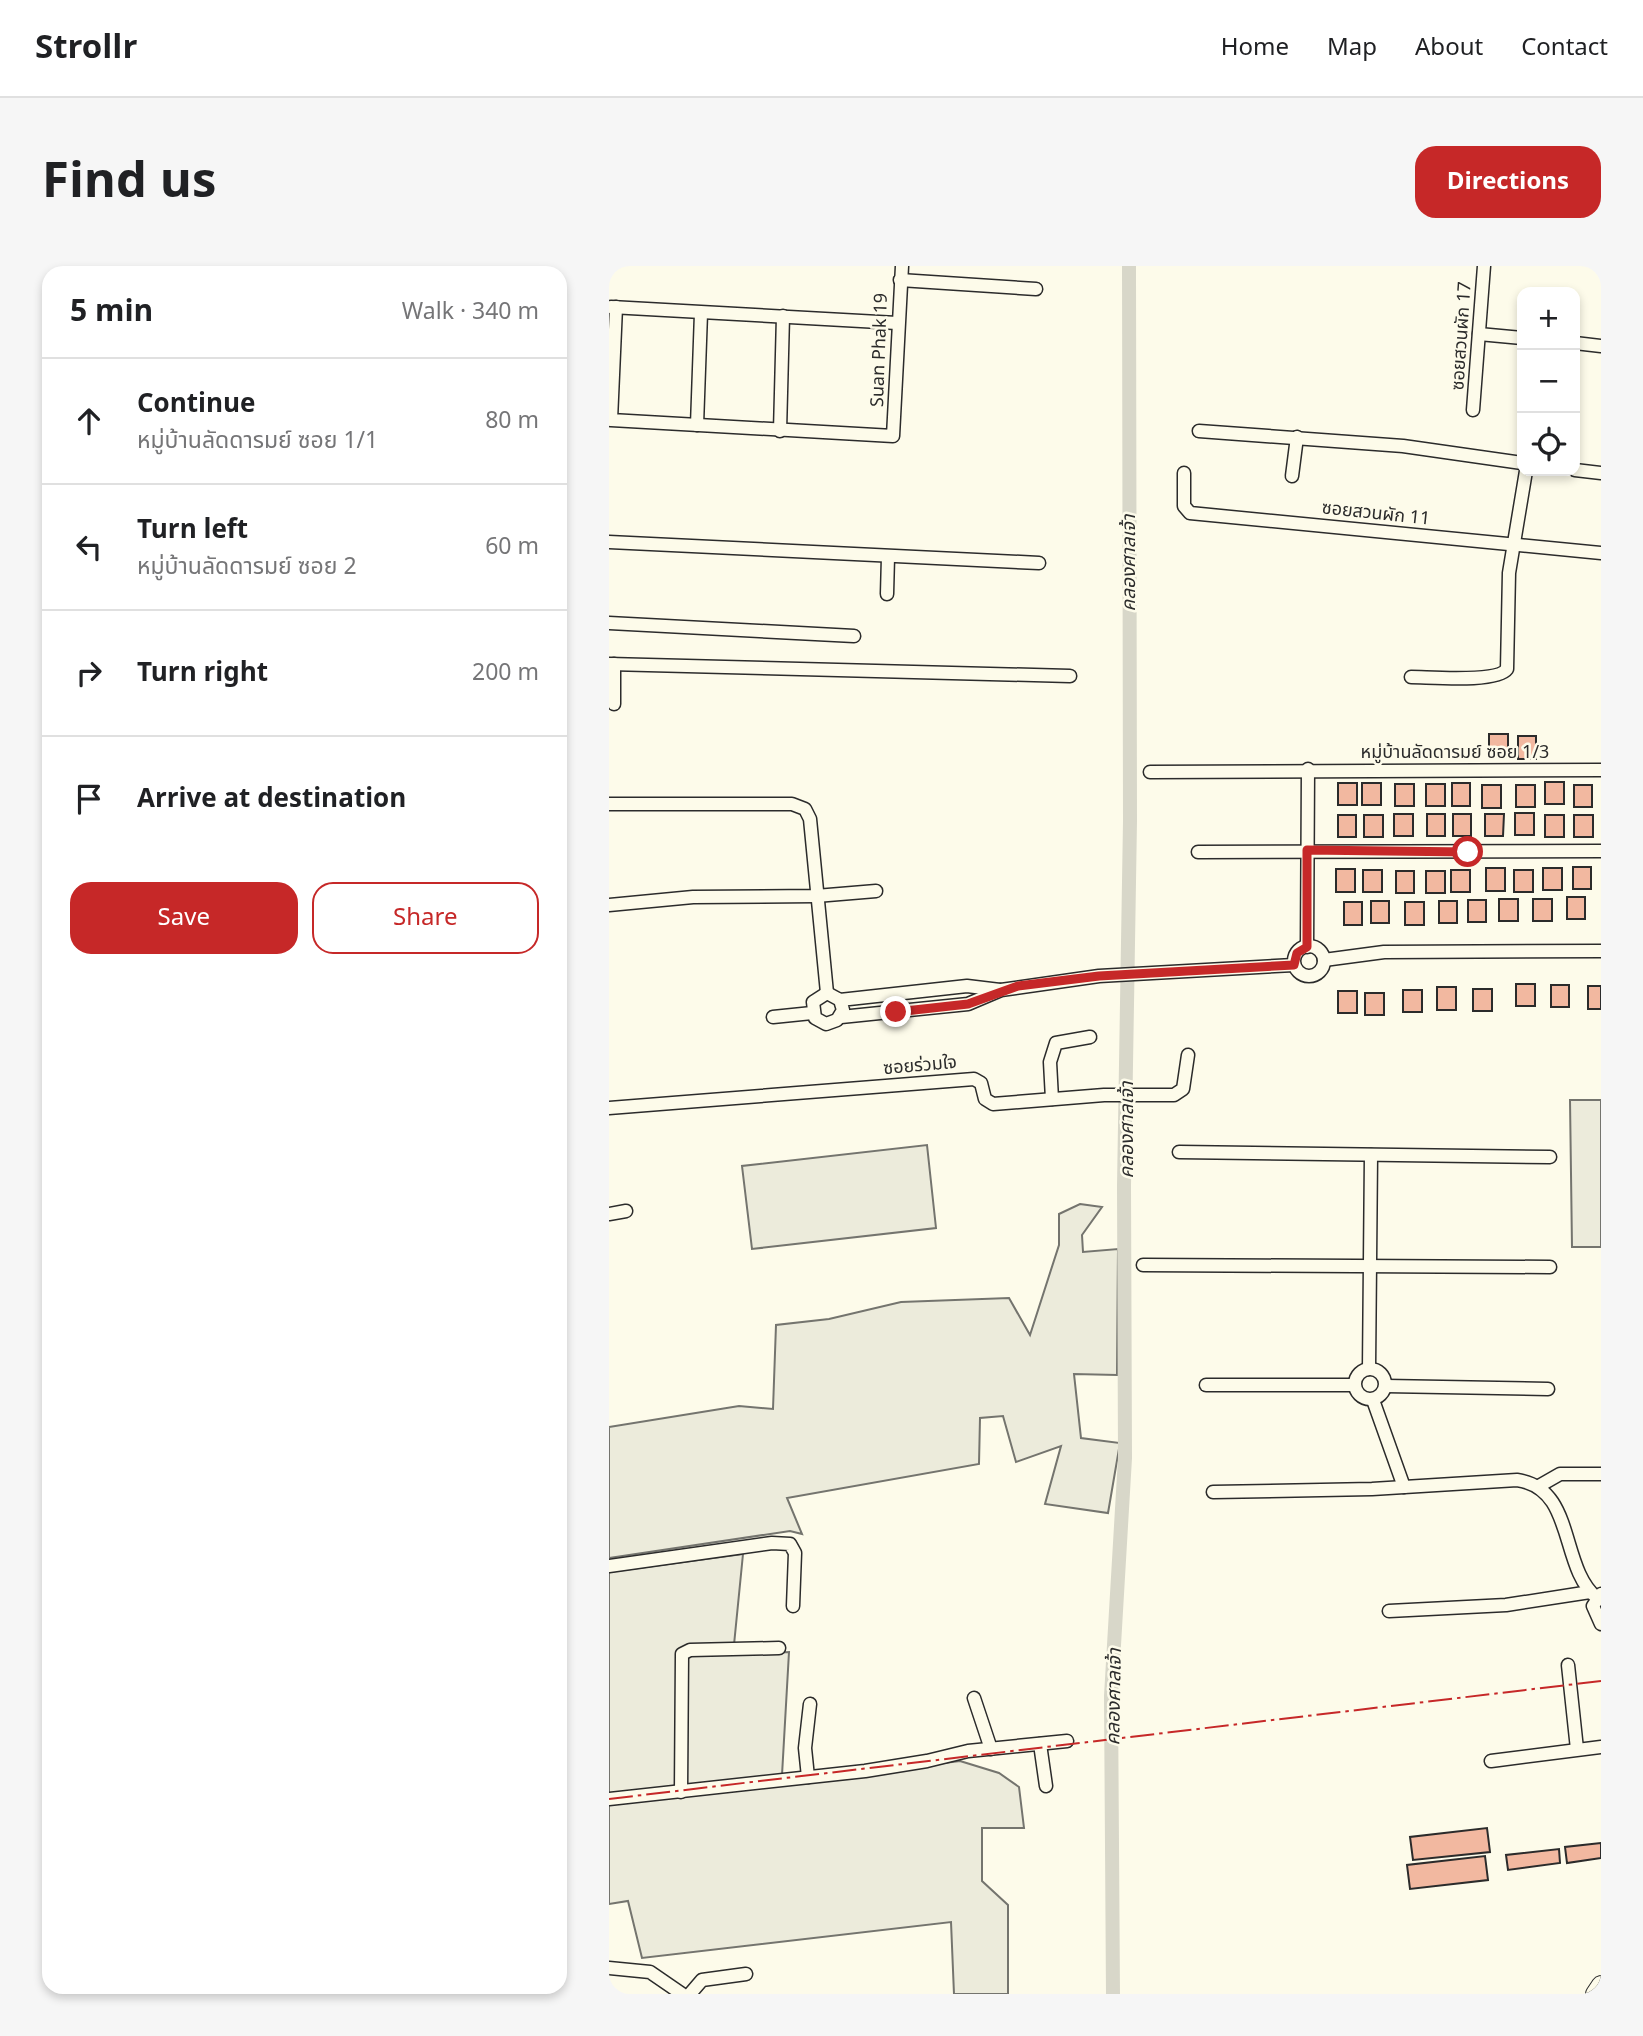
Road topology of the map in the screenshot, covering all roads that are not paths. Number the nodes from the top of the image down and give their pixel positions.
1 (902, 266) edge
2 (1484, 266) edge
3 (900, 281) junction
4 (1036, 289) dead end
5 (613, 307) edge
6 (701, 313) junction
7 (783, 316) junction
8 (897, 323) junction
9 (1479, 334) junction
10 (1517, 338) edge
11 (1580, 343) edge
12 (1601, 345) edge
13 (1473, 410) dead end
14 (610, 420) edge
15 (697, 425) junction
16 (780, 431) junction
17 (1199, 431) dead end
18 (1297, 437) junction
19 (1517, 462) edge
20 (1580, 471) edge
21 (1184, 473) dead end
22 (1601, 474) edge
23 (1292, 476) dead end
24 (1525, 476) edge
25 (609, 542) edge
26 (1513, 545) junction
27 (1601, 553) edge
28 (888, 557) junction
29 (1039, 563) dead end
30 (887, 594) dead end
31 (609, 623) edge
32 (854, 636) dead end
33 (612, 664) edge
34 (1070, 676) dead end
35 (1411, 677) dead end
36 (614, 704) dead end
37 (1308, 769) junction
38 (1601, 769) edge
39 (1150, 772) dead end
40 (609, 804) edge
41 (1307, 850) junction
42 (1601, 851) edge
43 (1198, 852) dead end
44 (876, 891) dead end
45 (816, 896) junction
46 (609, 905) edge
47 (1307, 947) junction
48 (1601, 951) edge
49 (1324, 960) junction
50 (1294, 965) junction
51 (1001, 990) junction
52 (827, 993) junction
53 (840, 1000) junction
54 (812, 1013) junction
55 (773, 1017) dead end
56 (841, 1017) junction
57 (1090, 1037) dead end
58 (1188, 1055) dead end
59 (1052, 1099) junction
60 (609, 1108) edge
61 (1179, 1152) dead end
62 (1371, 1155) junction
63 (1550, 1157) dead end
64 (625, 1211) dead end
65 (609, 1214) edge
66 (1143, 1265) dead end
67 (1370, 1265) junction
68 (1550, 1267) dead end
69 (1369, 1369) junction
70 (1206, 1385) dead end
71 (1355, 1385) junction
72 (1386, 1386) junction
73 (1548, 1389) dead end
74 (1373, 1400) junction
75 (1601, 1474) edge
76 (1539, 1486) junction
77 (1404, 1487) junction
78 (1213, 1492) dead end
79 (609, 1566) edge
80 (1596, 1595) edge
81 (793, 1606) dead end
82 (1389, 1611) dead end
83 (1601, 1624) edge
84 (779, 1648) dead end
85 (1568, 1665) dead end
86 (974, 1698) dead end
87 (810, 1704) dead end
88 (1067, 1741) dead end
89 (1040, 1744) junction
90 (1601, 1747) edge
91 (991, 1749) junction
92 (1577, 1749) junction
93 (1490, 1760) dead end
94 (808, 1777) junction
95 (1046, 1786) dead end
96 (681, 1792) junction
97 (609, 1799) edge
98 (609, 1968) edge
99 (745, 1975) dead end
100 (1601, 1985) edge
101 (682, 1994) edge
102 (690, 1994) edge
103 (1595, 1994) edge

1 - 3 street, Suan Phak 19
2 - 9 street, ซอยสวนผัก 17
3 - 4 street
3 - 8 street, Suan Phak 19
5 - 6 street
5 - 14 street
6 - 7 street
6 - 15 street
7 - 8 street
7 - 16 street
8 - 16 street, Suan Phak 19
9 - 10 street
9 - 13 street, ซอยสวนผัก 17
11 - 12 street
14 - 15 street
15 - 16 street
17 - 18 street
18 - 19 street
18 - 23 street
20 - 22 street
21 - 26 street, ซอยสวนผัก 11
24 - 26 street
25 - 28 street
26 - 27 street, ซอยสวนผัก 11
26 - 35 street
28 - 29 street
28 - 30 street
31 - 32 street
33 - 34 street
33 - 36 street
37 - 38 street, หมู่บ้านลัดดารมย์ ซอย 1/3
37 - 39 street, หมู่บ้านลัดดารมย์ ซอย 1/3
37 - 41 street
40 - 45 street
41 - 42 street
41 - 43 street
41 - 47 street
44 - 45 street
45 - 46 street
45 - 52 street
47 - 49 street
47 - 50 street
48 - 49 street
49 - 50 street
50 - 51 street
51 - 53 street
51 - 56 street
52 - 53 street
52 - 54 street
53 - 56 street
54 - 55 street
54 - 56 street
57 - 59 street
58 - 59 street, ซอยร่วมใจ
59 - 60 street, ซอยร่วมใจ
61 - 62 street
62 - 63 street
62 - 67 street
64 - 65 street
66 - 67 street
67 - 68 street
67 - 69 street
69 - 71 street
69 - 72 street
70 - 71 street
71 - 74 street
72 - 73 street
72 - 74 street
74 - 77 street
75 - 76 street
76 - 77 street
76 - 80 street
77 - 78 street
79 - 81 street
80 - 82 street
80 - 83 street
84 - 96 street
85 - 92 street
86 - 91 street
87 - 94 street
88 - 89 street
89 - 91 street
89 - 95 street
90 - 92 street
91 - 94 street
92 - 93 street
94 - 96 street
96 - 97 street
98 - 101 street
99 - 102 street
100 - 103 main road

